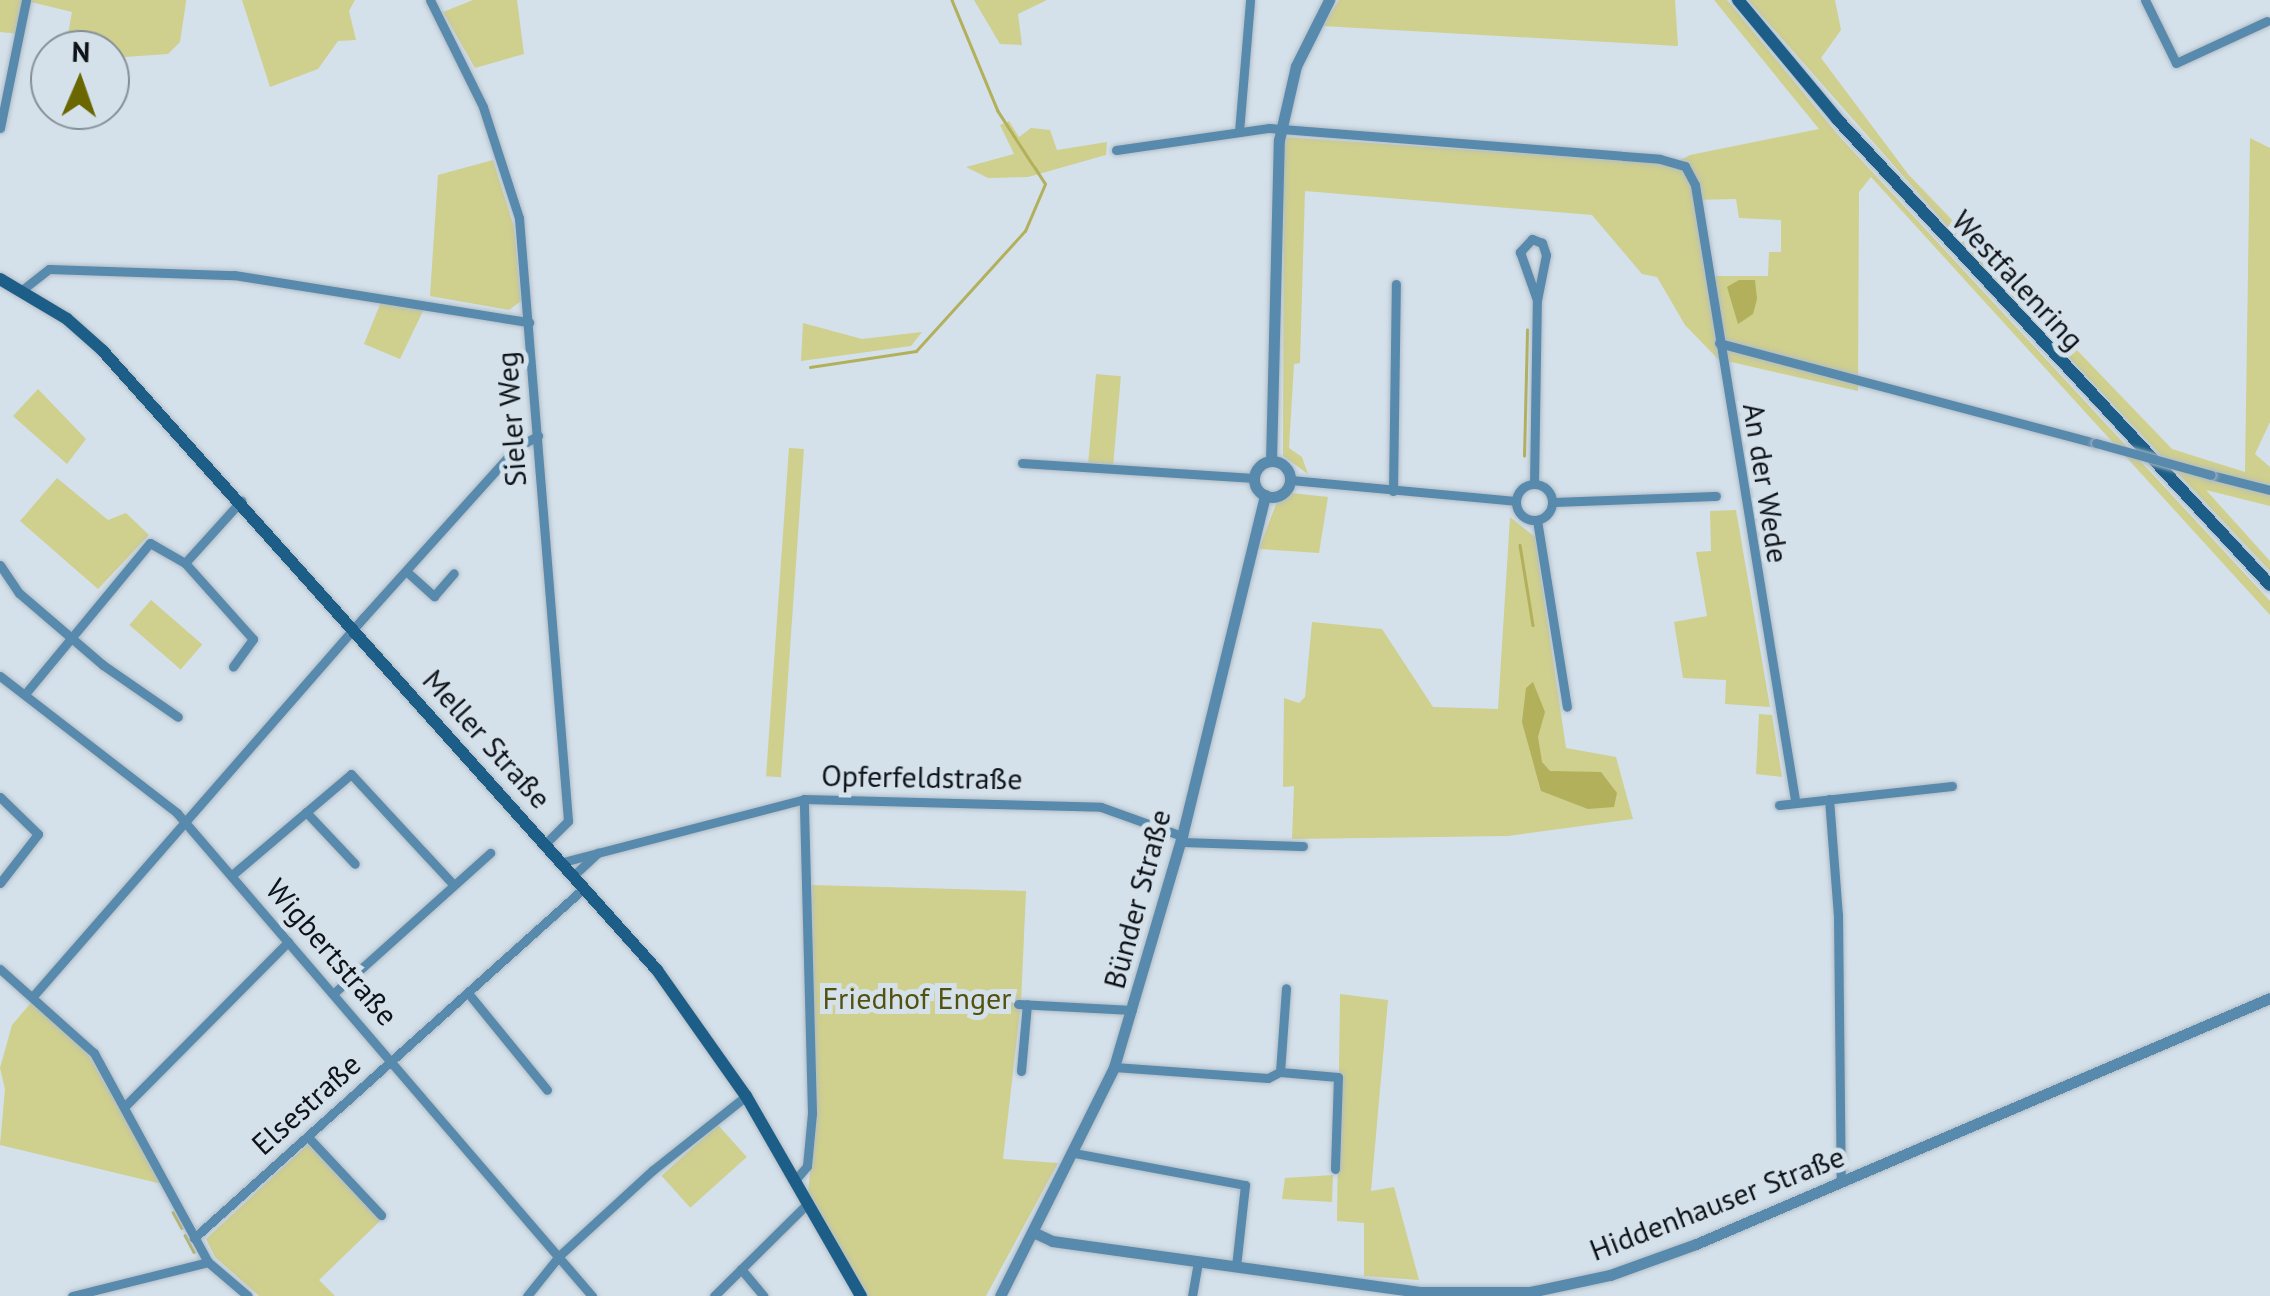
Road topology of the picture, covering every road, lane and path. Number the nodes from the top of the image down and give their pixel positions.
1 (26, 0) edge
2 (430, 0) edge
3 (1250, 0) edge
4 (1329, 0) edge
5 (1738, 0) edge
6 (2144, 0) edge
7 (2267, 21) dead end
8 (0, 128) edge
9 (1281, 129) junction
10 (1239, 132) junction
11 (1116, 150) dead end
12 (0, 280) edge
13 (1396, 284) dead end
14 (22, 290) junction
15 (1538, 300) junction
16 (529, 322) junction
17 (1718, 344) junction
18 (538, 436) junction
19 (1272, 461) junction
20 (1022, 463) dead end
21 (1254, 478) junction
22 (1290, 480) junction
23 (1534, 484) junction
24 (2270, 490) edge
25 (1392, 491) junction
26 (1265, 495) junction
27 (1716, 496) dead end
28 (241, 501) junction
29 (1516, 501) junction
30 (1552, 502) junction
31 (1538, 520) junction
32 (0, 564) edge
33 (185, 564) junction
34 (406, 571) junction
35 (454, 573) dead end
36 (2270, 585) edge
37 (355, 629) junction
38 (75, 640) junction
39 (232, 668) dead end
40 (0, 676) edge
41 (25, 694) junction
42 (1567, 707) dead end
43 (178, 717) dead end
44 (1952, 786) dead end
45 (0, 798) edge
46 (1829, 799) junction
47 (804, 800) junction
48 (1795, 800) junction
49 (1779, 805) dead end
50 (306, 812) junction
51 (186, 823) junction
52 (1181, 839) junction
53 (546, 843) junction
54 (1303, 846) dead end
55 (602, 850) junction
56 (490, 852) dead end
57 (563, 862) junction
58 (355, 864) dead end
59 (232, 875) junction
60 (574, 875) junction
61 (0, 883) edge
62 (453, 884) junction
63 (585, 887) junction
64 (288, 942) junction
65 (0, 969) edge
66 (1286, 988) dead end
67 (334, 992) junction
68 (468, 993) junction
69 (34, 995) junction
70 (2270, 998) edge
71 (1132, 1010) junction
72 (392, 1061) junction
73 (1114, 1067) junction
74 (1021, 1071) dead end
75 (1280, 1072) junction
76 (548, 1090) dead end
77 (746, 1096) junction
78 (126, 1105) junction
79 (308, 1137) junction
80 (1074, 1153) junction
81 (1335, 1169) dead end
82 (795, 1180) junction
83 (1841, 1182) junction
84 (808, 1203) junction
85 (381, 1215) dead end
86 (1033, 1232) junction
87 (194, 1238) junction
88 (559, 1256) junction
89 (208, 1262) junction
90 (1198, 1262) junction
91 (1236, 1267) junction
92 (741, 1269) junction
93 (235, 1286) junction
94 (72, 1296) edge
95 (228, 1296) edge
96 (248, 1296) edge
97 (527, 1296) edge
98 (592, 1296) edge
99 (714, 1296) edge
100 (764, 1296) edge
101 (860, 1296) edge
102 (1000, 1296) edge
103 (1192, 1296) edge

1 - 8 street
2 - 16 street, Sieler Weg
3 - 10 street
4 - 9 street
5 - 36 main road, Westfalenring
6 - 7 street
9 - 10 street
9 - 17 street, An der Wede
9 - 19 street
10 - 11 street
12 - 14 main road, Meller Straße
13 - 25 street
14 - 16 street
14 - 28 main road, Meller Straße
15 - 15 street
15 - 23 street
16 - 18 street, Sieler Weg
17 - 24 street, bridge
17 - 48 street, An der Wede
18 - 34 street
18 - 53 street, Sieler Weg
19 - 21 street
19 - 22 street
20 - 21 street
21 - 26 street
22 - 25 street
22 - 26 street
23 - 29 street
23 - 30 street
25 - 29 street
26 - 52 street, Bünder Straße
27 - 30 street
28 - 33 street
28 - 37 main road, Meller Straße
29 - 31 street
30 - 31 street
31 - 42 street
32 - 38 street
33 - 38 street
33 - 39 street
34 - 35 street
34 - 37 street
37 - 51 street
37 - 53 main road, Meller Straße
38 - 41 street
38 - 43 street
40 - 41 street, Wigbertstraße
41 - 51 street, Wigbertstraße
44 - 46 street
45 - 61 street
46 - 48 street
46 - 83 street
47 - 52 street, Opferfeldstraße
47 - 55 street, Opferfeldstraße
47 - 82 street
48 - 49 street
50 - 58 street
50 - 59 street
50 - 62 street
51 - 59 street, Wigbertstraße
51 - 69 street
52 - 54 street, Opferfeldstraße
52 - 71 street, Bünder Straße
53 - 57 main road, Meller Straße
55 - 57 street, Opferfeldstraße
55 - 60 street, Opferfeldstraße
56 - 62 street
57 - 60 main road, Meller Straße
59 - 64 street, Wigbertstraße
60 - 63 main road, Meller Straße
62 - 67 street
63 - 68 street, Elsestraße
63 - 77 main road, Meller Straße
64 - 67 street, Wigbertstraße
64 - 78 street
65 - 69 street
66 - 75 street
67 - 72 street, Wigbertstraße
68 - 72 street, Elsestraße
68 - 76 street
69 - 78 street
70 - 83 street, Hiddenhauser Straße
71 - 73 street, Bünder Straße
71 - 74 street
72 - 79 street, Elsestraße
72 - 88 street, Wigbertstraße
73 - 75 street
73 - 80 street, Bünder Straße
75 - 81 street
77 - 82 main road, Meller Straße
77 - 88 street
78 - 87 street
79 - 85 street
79 - 87 street, Elsestraße
80 - 86 street, Bünder Straße
80 - 91 street
82 - 84 main road, Meller Straße
83 - 91 street, Hiddenhauser Straße
84 - 92 street
84 - 101 main road, Meller Straße
86 - 90 street, Hiddenhauser Straße
86 - 102 street, Bünder Straße
87 - 89 street
88 - 97 street
88 - 98 street, Wigbertstraße
89 - 93 street
89 - 94 street
90 - 91 street, Hiddenhauser Straße
90 - 103 street
92 - 99 street
92 - 100 street
93 - 95 street
93 - 96 street

